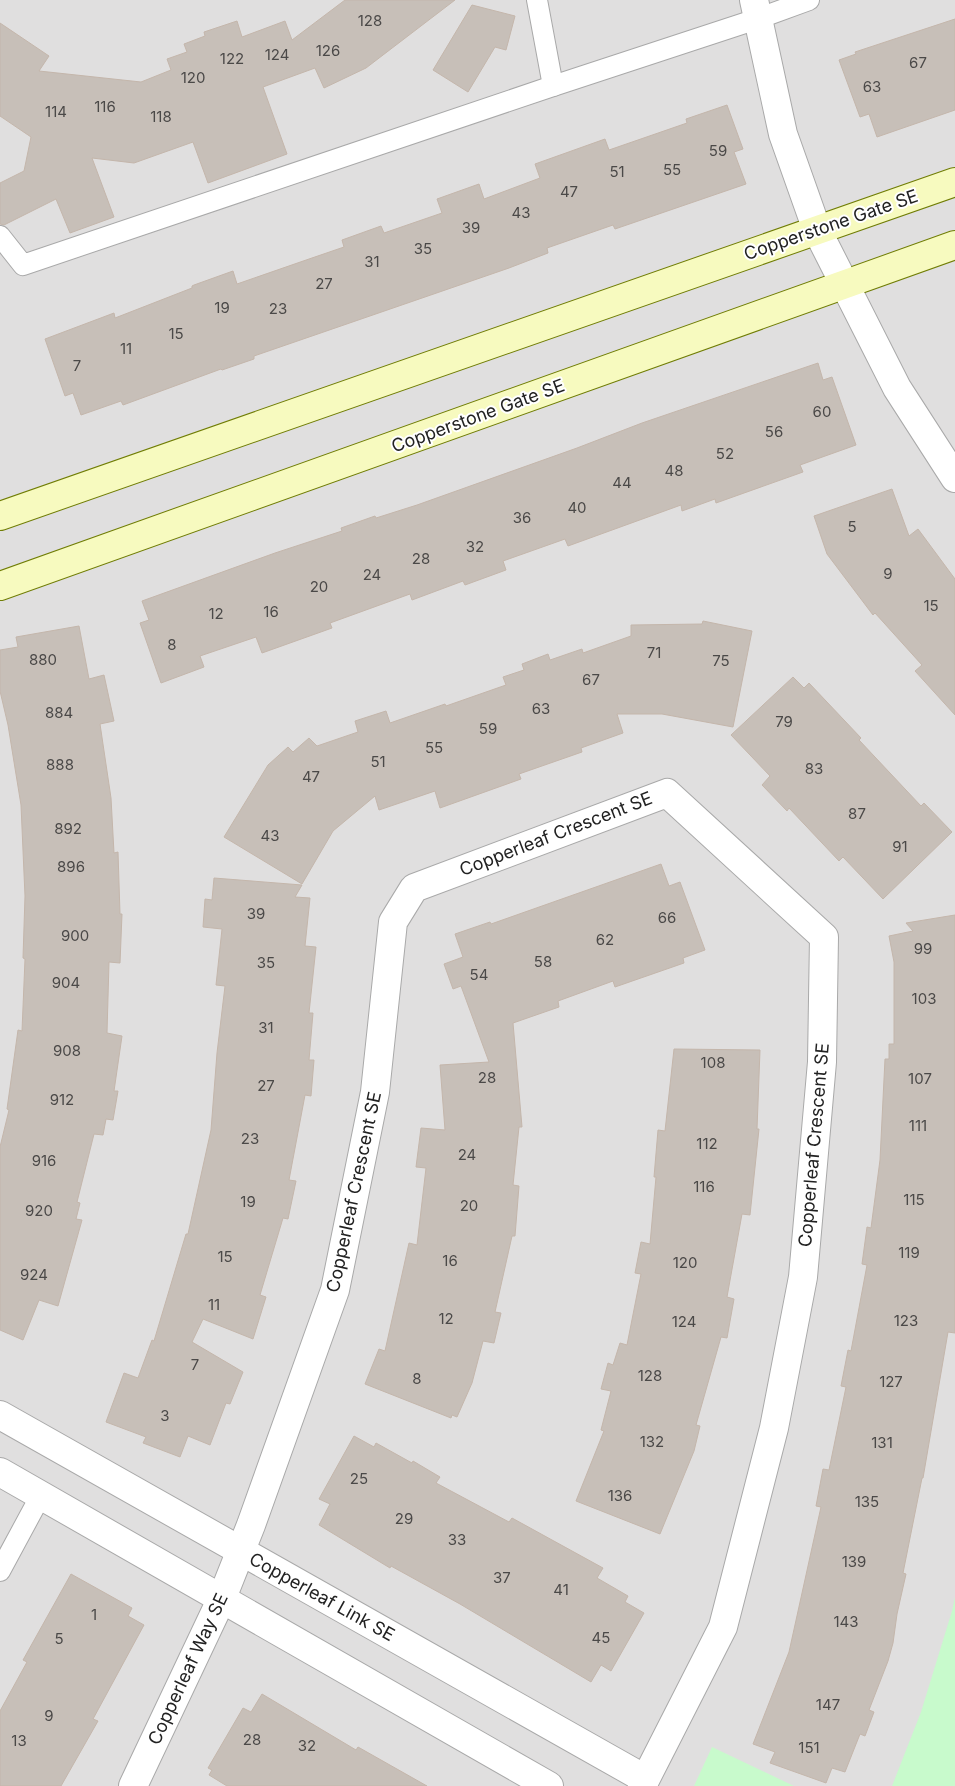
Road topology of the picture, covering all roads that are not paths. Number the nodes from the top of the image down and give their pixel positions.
1 (537, 0) edge
2 (809, 0) edge
3 (756, 10) edge
4 (553, 86) junction
5 (955, 182) edge
6 (817, 230) junction
7 (0, 236) edge
8 (955, 245) edge
9 (844, 285) junction
10 (955, 478) edge
11 (0, 516) edge
12 (0, 586) edge
13 (0, 1415) edge
14 (0, 1472) edge
15 (41, 1495) junction
16 (241, 1551) junction
17 (0, 1571) edge
18 (222, 1598) junction
19 (643, 1782) edge
20 (133, 1786) edge
21 (549, 1786) edge

1 - 4 lane
2 - 3 lane
3 - 4 lane
3 - 6 street
4 - 7 lane
5 - 6 street, Copperstone Gate SE
6 - 9 street
6 - 11 street, Copperstone Gate SE
8 - 9 street, Copperstone Gate SE
9 - 10 street
9 - 12 street, Copperstone Gate SE
13 - 16 street, Copperleaf Link SE
14 - 15 street
15 - 17 lane
15 - 18 street
16 - 18 street, Copperleaf Way SE
16 - 19 street, Copperleaf Link SE
16 - 19 street, Copperleaf Crescent SE
18 - 20 street, Copperleaf Way SE
18 - 21 street

